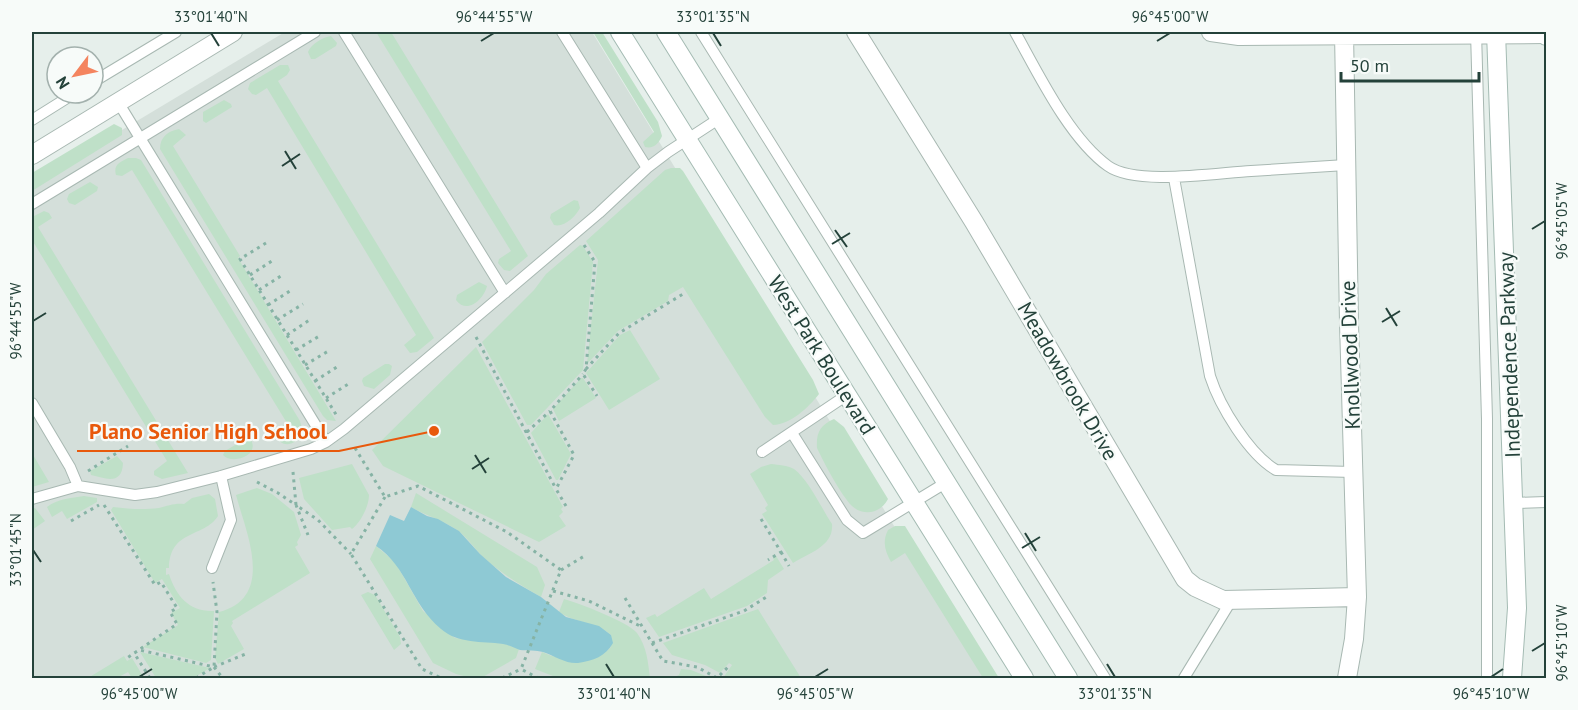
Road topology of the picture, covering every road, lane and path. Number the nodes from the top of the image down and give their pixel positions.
1 (176, 32) edge
2 (233, 32) edge
3 (315, 32) edge
4 (344, 32) edge
5 (562, 32) edge
6 (620, 32) edge
7 (666, 32) edge
8 (701, 32) edge
9 (856, 32) edge
10 (1015, 32) edge
11 (1211, 32) edge
12 (1476, 33) edge
13 (1496, 33) edge
14 (1344, 34) edge
15 (1546, 34) edge
16 (105, 75) edge
17 (118, 102) junction
18 (56, 105) edge
19 (720, 118) junction
20 (32, 120) edge
21 (140, 138) junction
22 (687, 139) junction
23 (32, 155) edge
24 (1346, 165) junction
25 (647, 168) junction
26 (1174, 178) junction
27 (32, 204) edge
28 (582, 241) dead end
29 (266, 243) dead end
30 (275, 259) dead end
31 (284, 274) dead end
32 (250, 275) junction
33 (293, 289) dead end
34 (259, 290) junction
35 (504, 293) junction
36 (683, 294) dead end
37 (303, 304) dead end
38 (268, 305) junction
39 (312, 319) dead end
40 (277, 320) junction
41 (287, 335) junction
42 (321, 335) dead end
43 (476, 337) dead end
44 (296, 350) junction
45 (330, 350) dead end
46 (305, 365) junction
47 (340, 365) dead end
48 (586, 369) junction
49 (583, 374) junction
50 (315, 381) junction
51 (350, 383) dead end
52 (847, 395) junction
53 (597, 396) dead end
54 (326, 398) junction
55 (32, 403) edge
56 (550, 411) junction
57 (339, 420) dead end
58 (526, 433) junction
59 (792, 433) junction
60 (326, 442) junction
61 (128, 446) dead end
62 (355, 448) dead end
63 (762, 452) dead end
64 (115, 454) dead end
65 (293, 472) dead end
66 (1353, 472) junction
67 (221, 476) junction
68 (257, 482) dead end
69 (947, 482) junction
70 (78, 486) junction
71 (556, 489) junction
72 (385, 497) junction
73 (32, 499) edge
74 (914, 502) junction
75 (1546, 502) edge
76 (1514, 504) junction
77 (296, 505) junction
78 (566, 506) dead end
79 (761, 519) dead end
80 (71, 521) dead end
81 (308, 535) dead end
82 (781, 552) junction
83 (351, 554) junction
84 (586, 555) dead end
85 (768, 560) dead end
86 (789, 566) dead end
87 (212, 568) joint
88 (561, 570) junction
89 (552, 593) junction
90 (768, 596) dead end
91 (1357, 597) junction
92 (625, 598) dead end
93 (1231, 601) junction
94 (643, 627) junction
95 (652, 642) junction
96 (134, 653) junction
97 (248, 653) dead end
98 (127, 657) dead end
99 (729, 666) dead end
100 (214, 667) junction
101 (521, 669) junction
102 (221, 676) dead end
103 (150, 678) edge
104 (196, 678) edge
105 (441, 678) edge
106 (502, 678) edge
107 (538, 678) edge
108 (718, 678) edge
109 (1024, 678) edge
110 (1068, 678) edge
111 (1105, 678) edge
112 (1184, 678) edge
113 (1347, 678) edge
114 (1487, 678) edge
115 (1512, 678) edge

1 - 16 lane
2 - 17 main road
3 - 21 lane
4 - 35 lane
5 - 25 lane
6 - 22 main road, West Park Boulevard
7 - 19 main road, West Park Boulevard
8 - 111 lane
9 - 93 main road, Meadowbrook Drive
10 - 26 lane
11 - 14 main road
12 - 13 main road
12 - 14 main road
12 - 114 lane
13 - 15 main road
13 - 76 main road, Independence Parkway
14 - 24 main road, Knollwood Drive
17 - 21 lane
17 - 23 main road
18 - 20 lane
19 - 22 lane
19 - 69 main road, West Park Boulevard
21 - 27 lane
21 - 60 lane
22 - 25 lane
22 - 52 main road, West Park Boulevard
24 - 26 lane
24 - 66 main road, Knollwood Drive
25 - 35 lane
26 - 66 lane
28 - 48 path
29 - 32 path
30 - 32 path
31 - 34 path
32 - 34 path
33 - 38 path
34 - 38 path
35 - 60 lane
36 - 48 path
37 - 40 path
38 - 40 path
39 - 41 path
40 - 41 path
41 - 44 path
42 - 44 path
43 - 58 path
44 - 46 path
45 - 46 path
46 - 50 path
47 - 50 path
48 - 49 path
49 - 53 path
49 - 56 path
50 - 54 path
51 - 54 path
52 - 59 lane
52 - 74 main road, West Park Boulevard
54 - 57 path
55 - 70 lane
56 - 58 path
56 - 71 path
58 - 71 path
59 - 63 lane
59 - 74 lane
60 - 67 lane
61 - 64 path
62 - 72 path
65 - 77 path
66 - 91 main road, Knollwood Drive
67 - 70 lane
67 - 87 lane
68 - 77 path
69 - 74 lane
69 - 110 main road, West Park Boulevard
70 - 73 lane
71 - 78 path
72 - 83 path
72 - 88 path
74 - 109 main road, West Park Boulevard
75 - 76 lane
76 - 115 main road, Independence Parkway
77 - 81 path
77 - 83 path
79 - 82 path
80 - 96 path
82 - 85 path
82 - 86 path
83 - 105 path
84 - 88 path
87 - 100 path
88 - 89 path
89 - 94 path
89 - 101 path
90 - 95 path
91 - 93 main road, Meadowbrook Drive
91 - 113 main road, Knollwood Drive
92 - 94 path
93 - 112 lane
94 - 95 path
95 - 108 path
96 - 98 path
96 - 100 path
96 - 103 path
97 - 100 path
99 - 108 path
100 - 102 path
100 - 104 path
101 - 106 path
101 - 107 path

